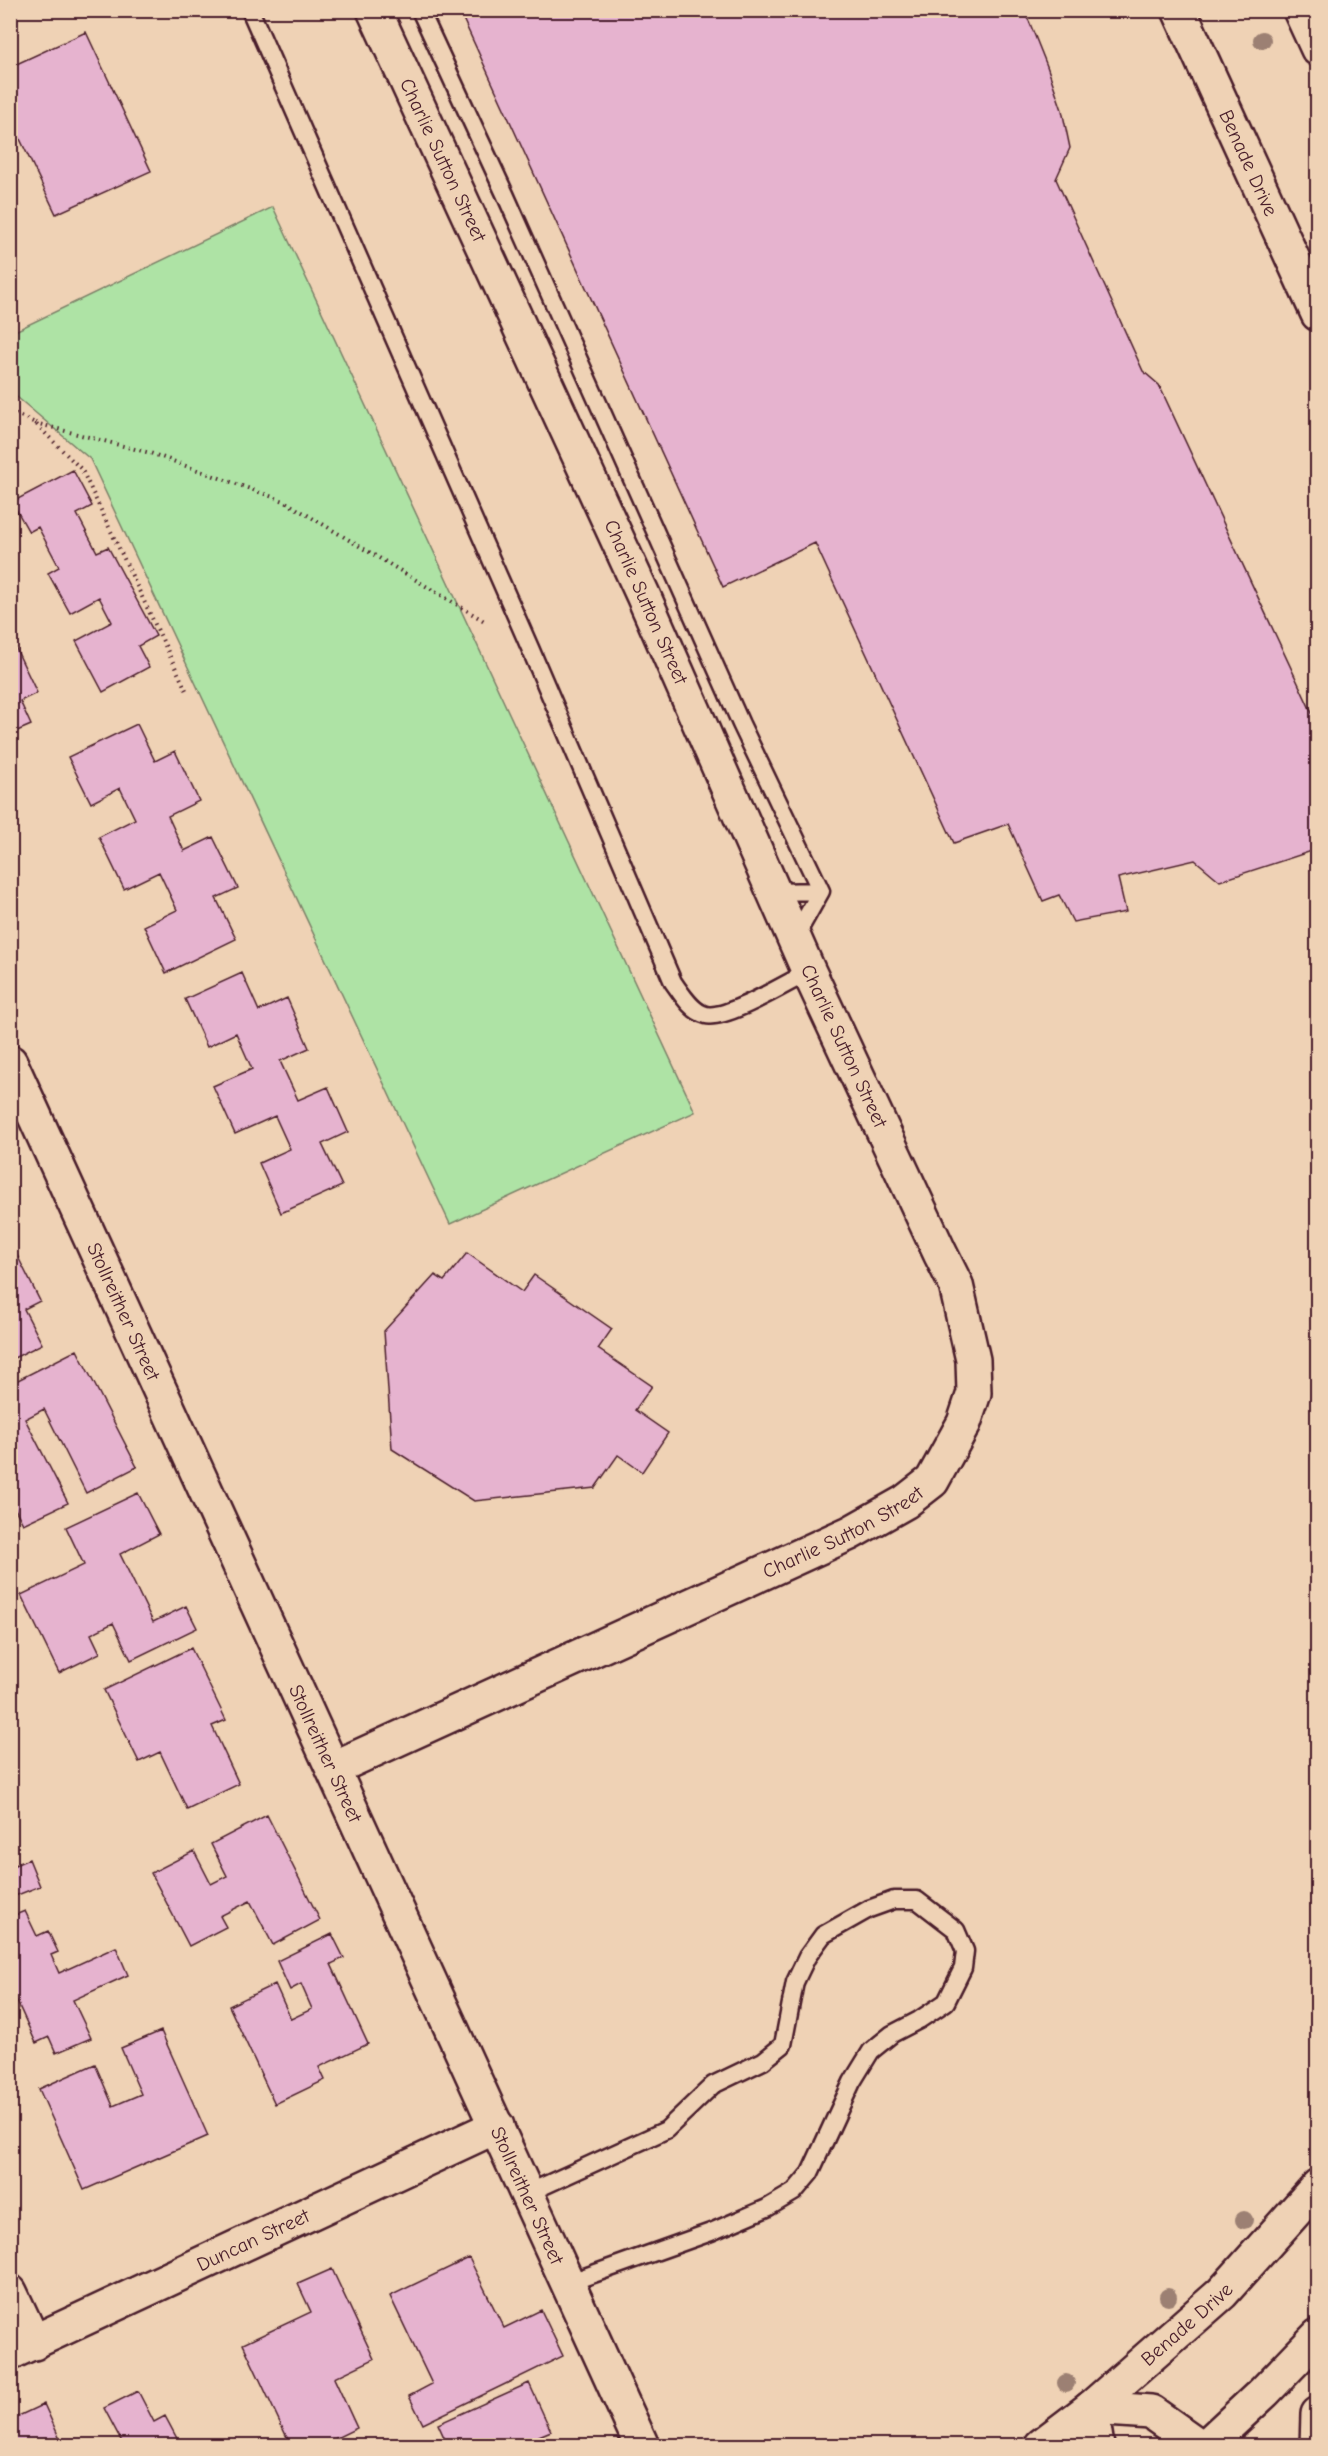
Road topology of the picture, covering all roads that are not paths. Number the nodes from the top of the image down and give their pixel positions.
1 (250, 10) edge
2 (375, 10) edge
3 (420, 10) edge
4 (1179, 10) edge
5 (1300, 10) edge
6 (1317, 49) edge
7 (1317, 314) edge
8 (821, 891) junction
9 (775, 892) junction
10 (794, 939) junction
11 (809, 972) junction
12 (10, 1062) edge
13 (334, 1768) junction
14 (497, 2126) junction
15 (1317, 2186) edge
16 (528, 2193) junction
17 (568, 2283) junction
18 (10, 2292) edge
19 (1317, 2336) edge
20 (22, 2348) edge
21 (1091, 2408) junction
22 (1317, 2414) edge
23 (642, 2445) edge
24 (1041, 2445) edge
25 (1097, 2445) edge
26 (1199, 2445) edge
27 (1206, 2445) edge
28 (1317, 2445) edge

1 - 11 lane
2 - 9 street, Charlie Sutton Street
3 - 8 lane
4 - 7 street, Benade Drive
5 - 6 street
8 - 9 lane
8 - 10 lane
9 - 10 street, Charlie Sutton Street
10 - 11 street, Charlie Sutton Street
11 - 13 street, Charlie Sutton Street
12 - 13 street, Stollreither Street
13 - 14 street, Stollreither Street
14 - 16 street, Stollreither Street
14 - 20 street, Duncan Street
15 - 21 street, Benade Drive
16 - 17 street, Stollreither Street
16 - 17 lane
17 - 23 street, Stollreither Street
18 - 20 street
19 - 27 street
21 - 24 street, Benade Drive
21 - 25 street
21 - 26 street
22 - 28 street

